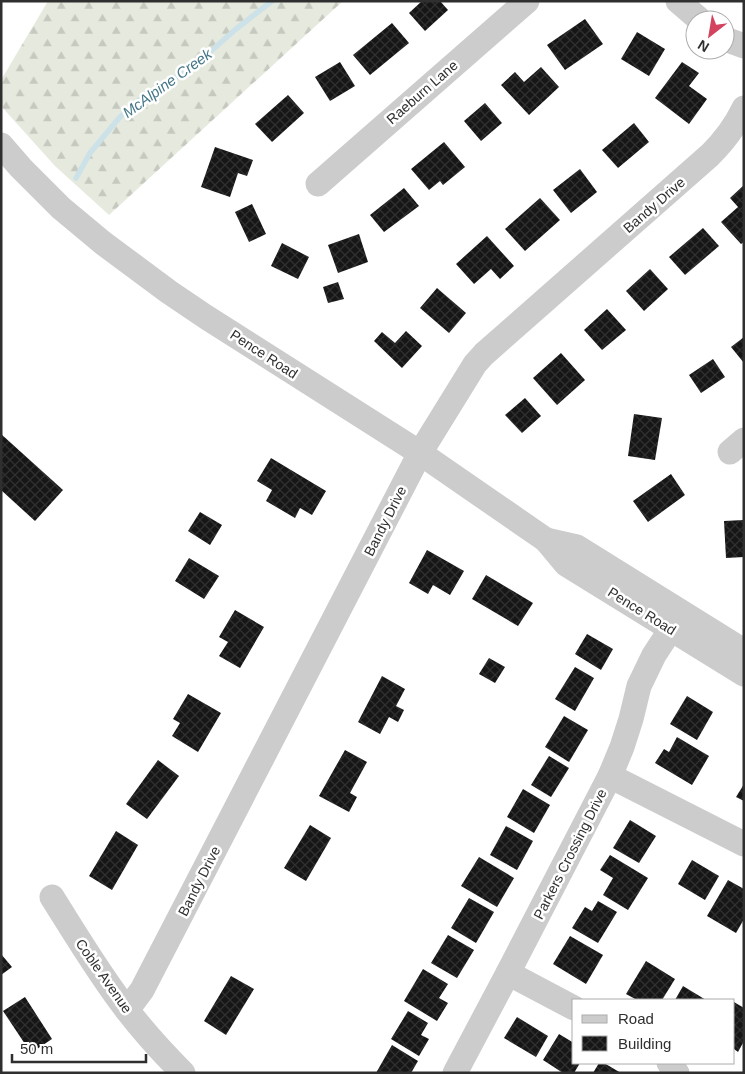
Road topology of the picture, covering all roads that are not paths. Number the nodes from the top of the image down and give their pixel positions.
1 (527, 1) edge
2 (678, 1) edge
3 (688, 10) edge
4 (744, 108) edge
5 (1, 145) edge
6 (318, 184) dead end
7 (420, 453) junction
8 (546, 540) junction
9 (671, 629) junction
10 (744, 651) edge
11 (744, 674) edge
12 (610, 776) junction
13 (744, 844) edge
14 (52, 897) dead end
15 (508, 974) junction
16 (572, 1007) edge
17 (127, 1010) junction
18 (183, 1073) edge
19 (454, 1073) edge

1 - 6 street, Raeburn Lane
2 - 3 street
4 - 7 street, Bandy Drive
5 - 7 street, Pence Road
7 - 8 street, Pence Road
7 - 17 street, Bandy Drive
8 - 9 street, Pence Road
8 - 10 street, Pence Road
9 - 11 street, Pence Road
9 - 12 street, Parkers Crossing Drive
12 - 13 street
12 - 15 street, Parkers Crossing Drive
14 - 17 street, Coble Avenue
15 - 16 street
15 - 19 street, Parkers Crossing Drive
17 - 18 street, Coble Avenue

